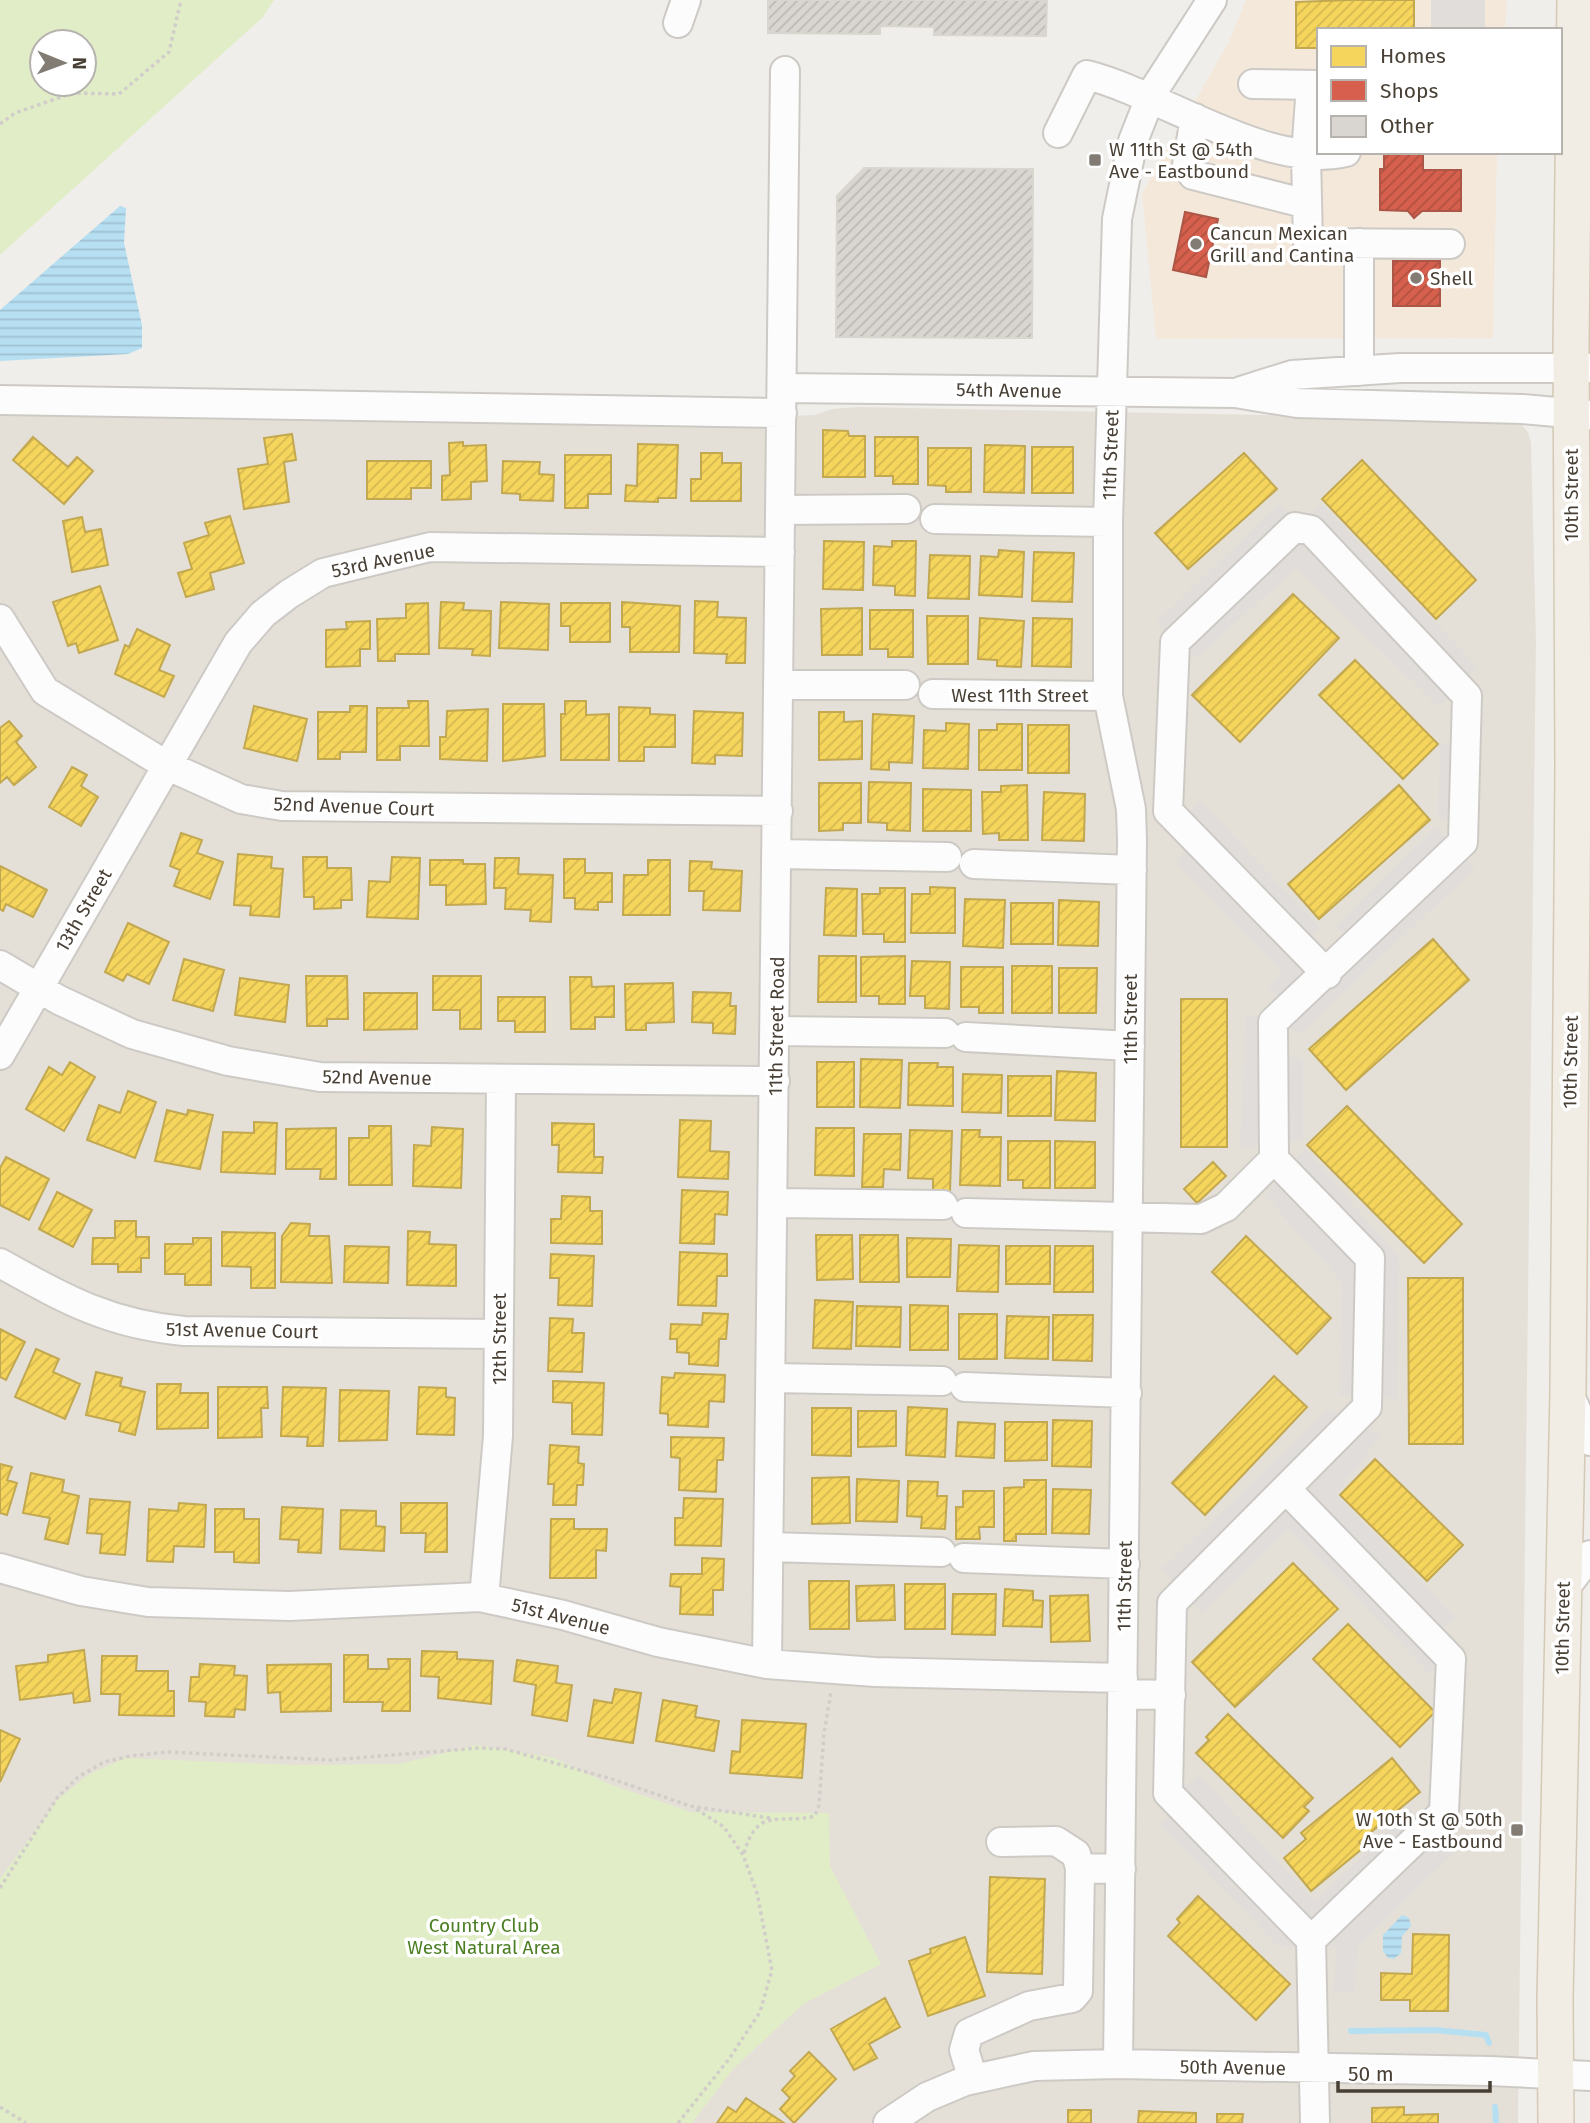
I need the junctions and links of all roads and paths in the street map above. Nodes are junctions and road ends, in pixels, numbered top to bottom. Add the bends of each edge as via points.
1 (181, 0) edge
2 (1212, 0) edge
3 (1575, 0) edge
4 (785, 71) dead end
5 (1253, 84) dead end
6 (1315, 85) edge
7 (1149, 100) junction
8 (1195, 118) junction
9 (0, 124) edge
10 (1058, 133) dead end
11 (1319, 154) edge
12 (1306, 155) junction
13 (1307, 204) junction
14 (1359, 243) junction
15 (1450, 244) dead end
16 (1580, 367) edge
17 (1359, 371) junction
18 (1113, 392) junction
19 (1235, 393) junction
20 (0, 400) edge
21 (783, 400) junction
22 (1580, 415) edge
23 (906, 509) dead end
24 (781, 510) junction
25 (935, 519) dead end
26 (1108, 522) junction
27 (780, 551) junction
28 (0, 619) edge
29 (779, 685) junction
30 (905, 685) dead end
31 (933, 694) dead end
32 (1108, 695) junction
33 (166, 765) junction
34 (1131, 809) junction
35 (778, 811) junction
36 (1168, 811) junction
37 (777, 854) junction
38 (1132, 870) junction
39 (0, 965) edge
40 (1327, 974) junction
41 (39, 987) junction
42 (776, 1031) junction
43 (1130, 1045) junction
44 (0, 1055) edge
45 (502, 1079) junction
46 (775, 1081) junction
47 (1275, 1159) junction
48 (774, 1203) junction
49 (1129, 1218) junction
50 (0, 1264) edge
51 (499, 1334) junction
52 (772, 1378) junction
53 (1568, 1391) junction
54 (1127, 1393) junction
55 (1590, 1441) edge
56 (1287, 1490) junction
57 (769, 1547) junction
58 (1590, 1555) edge
59 (1125, 1563) junction
60 (0, 1568) edge
61 (1562, 1592) junction
62 (484, 1598) junction
63 (767, 1664) junction
64 (835, 1669) junction
65 (1123, 1686) junction
66 (1171, 1695) junction
67 (690, 1806) junction
68 (771, 1818) junction
69 (1001, 1842) dead end
70 (743, 1855) junction
71 (1080, 1868) junction
72 (1121, 1869) junction
73 (0, 1888) edge
74 (1311, 1940) junction
75 (1118, 2064) junction
76 (1315, 2069) junction
77 (1555, 2076) junction
78 (1590, 2076) edge
79 (973, 2079) junction
80 (0, 2107) edge
81 (26, 2123) edge
82 (678, 2123) edge
83 (888, 2123) edge
84 (1315, 2123) edge
85 (1556, 2123) edge

1 - 9 path via 169,52 119,94 73,93 15,113
2 - 7 street, 11th Street
3 - 16 main road, 10th Street
4 - 21 street, 11th Street Road
5 - 6 street
6 - 12 street
7 - 8 street
7 - 10 street via 1087,75
7 - 18 street, 11th Street via 1124,173 1117,219
8 - 12 street via 1264,145
8 - 13 street via 1187,165 1194,175
11 - 12 street
12 - 13 street
13 - 14 street via 1308,243
14 - 15 street
14 - 17 street
16 - 17 street, 54th Avenue
16 - 22 main road, 10th Street
17 - 19 street, 54th Avenue via 1292,375
18 - 19 street, 54th Avenue
18 - 21 street, 54th Avenue
18 - 26 street, 11th Street
19 - 22 street, 54th Avenue via 1297,403 1522,409
20 - 21 street, 54th Avenue
21 - 24 street, 11th Street Road
22 - 53 main road, 10th Street
23 - 24 street
24 - 27 street, 11th Street Road
25 - 26 street
26 - 32 street, 11th Street
27 - 29 street, 11th Street Road
27 - 33 street, 53rd Avenue via 430,547 323,573 289,593 238,643
28 - 33 street, 52nd Avenue Court via 45,691
29 - 30 street
29 - 35 street, 11th Street Road
31 - 32 street, West 11th Street
32 - 34 street, 11th Street
33 - 35 street, 52nd Avenue Court via 241,799 282,806
33 - 41 street, 13th Street
34 - 36 street
34 - 38 street, 11th Street
35 - 37 street, 11th Street Road
36 - 40 street
36 - 40 street via 1175,642 1295,527 1311,530 1466,696 1463,842
37 - 38 street
37 - 42 street, 11th Street Road
38 - 43 street, 11th Street
39 - 41 street, 52nd Avenue
40 - 47 street via 1273,1023
41 - 44 street, 13th Street
41 - 45 street, 52nd Avenue via 132,1034 228,1061 320,1077
42 - 43 street
42 - 46 street, 11th Street Road
43 - 49 street, 11th Street
45 - 46 street, 52nd Avenue
45 - 51 street, 12th Street
46 - 48 street, 11th Street Road
47 - 49 street via 1214,1215 1201,1219
47 - 56 street via 1370,1258 1367,1407
48 - 49 street
48 - 52 street, 11th Street Road
49 - 54 street, 11th Street
50 - 51 street, 51st Avenue Court via 105,1317 148,1327
51 - 62 street, 12th Street via 498,1436
52 - 54 street
52 - 57 street, 11th Street Road
53 - 55 street
53 - 61 main road, 10th Street
54 - 59 street, 11th Street
56 - 66 street via 1172,1602
56 - 74 street via 1451,1659 1444,1812
57 - 59 street
57 - 63 street, 11th Street Road
58 - 61 street
59 - 65 street, 11th Street
60 - 62 street, 51st Avenue via 81,1591 148,1602 290,1606
61 - 77 main road, 10th Street
62 - 63 street, 51st Avenue
63 - 64 street, 51st Avenue
64 - 65 street, 51st Avenue
64 - 68 path via 815,1816
65 - 66 street, 51st Avenue
65 - 72 street, 11th Street
66 - 74 street via 1168,1793
67 - 68 path
67 - 70 path via 724,1827
67 - 73 path via 505,1749 331,1760 168,1752 130,1756 104,1762 57,1798
68 - 70 path via 758,1826
69 - 71 street via 1056,1842 1076,1854
70 - 82 path via 770,1949 769,1988 760,2012 729,2059
71 - 72 street
71 - 79 street via 1078,1991 1072,1998 1030,2006 969,2033 964,2050
72 - 75 street, 11th Street
74 - 76 street
75 - 76 street, 50th Avenue
75 - 79 street, 50th Avenue via 1034,2066
76 - 77 street, 50th Avenue
76 - 84 street
77 - 78 street, 50th Avenue
77 - 85 main road, 10th Street
79 - 83 street, 50th Avenue via 927,2097
80 - 81 path

